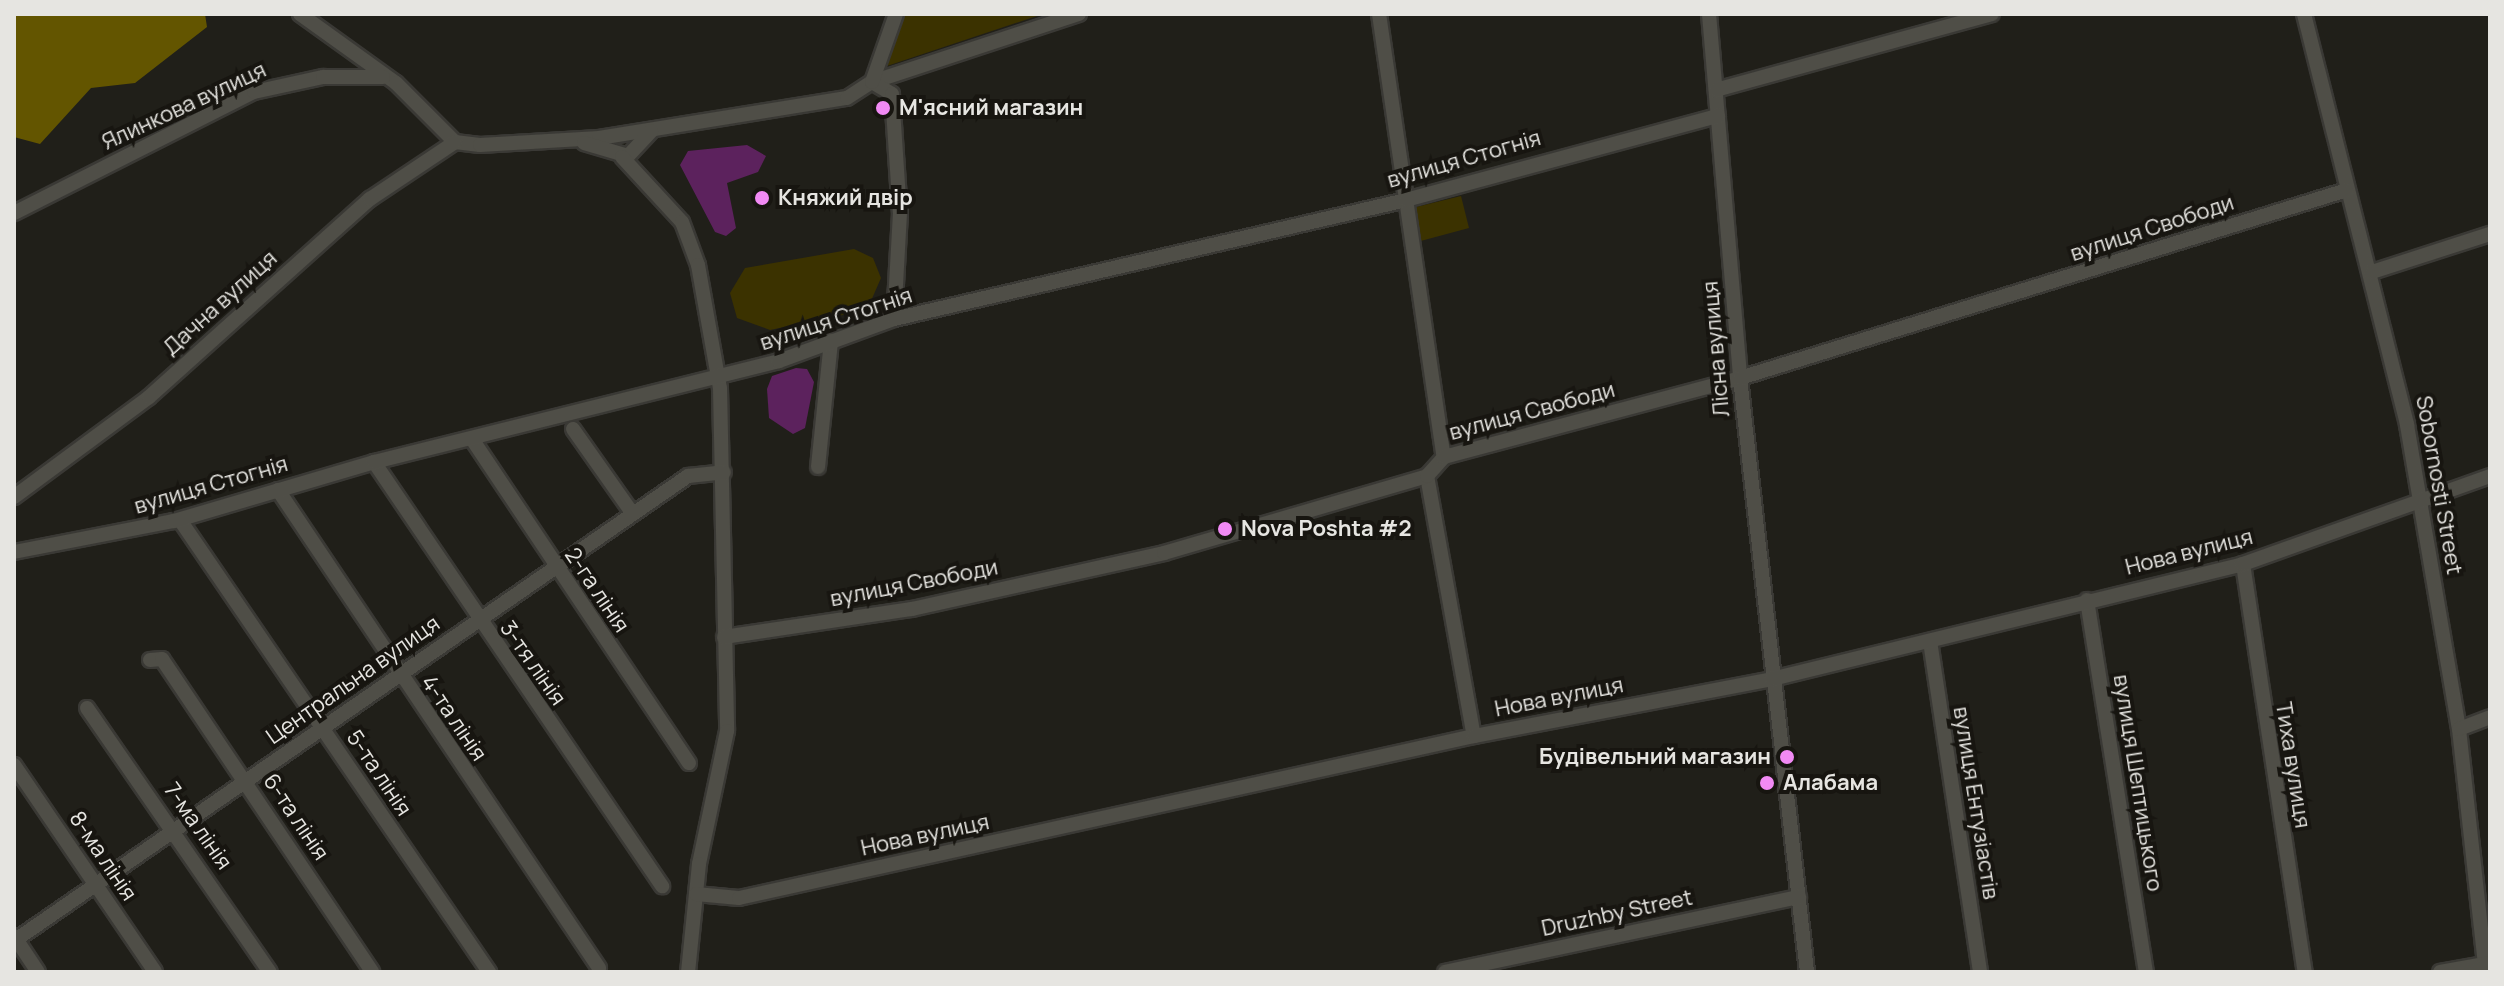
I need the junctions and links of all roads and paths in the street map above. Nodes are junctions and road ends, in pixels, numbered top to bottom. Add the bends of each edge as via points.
1 (300, 14) edge
2 (896, 14) edge
3 (1079, 14) edge
4 (1379, 14) edge
5 (1709, 14) edge
6 (1992, 14) edge
7 (2304, 14) edge
8 (383, 77) junction
9 (872, 82) junction
10 (1716, 90) junction
11 (1718, 116) junction
12 (455, 142) junction
13 (625, 145) junction
14 (2347, 190) junction
15 (1406, 200) junction
16 (14, 213) edge
17 (2490, 234) edge
18 (2372, 272) junction
19 (894, 319) junction
20 (831, 341) junction
21 (718, 375) junction
22 (1740, 378) junction
23 (573, 429) dead end
24 (472, 439) junction
25 (1444, 457) junction
26 (374, 462) junction
27 (818, 467) dead end
28 (724, 472) junction
29 (1427, 476) junction
30 (2490, 476) edge
31 (278, 490) junction
32 (14, 497) edge
33 (2420, 498) junction
34 (633, 514) junction
35 (180, 520) junction
36 (14, 552) edge
37 (2243, 564) junction
38 (555, 568) junction
39 (2087, 600) junction
40 (477, 622) junction
41 (724, 637) junction
42 (1930, 641) junction
43 (150, 660) dead end
44 (398, 676) junction
45 (1772, 679) junction
46 (87, 708) dead end
47 (2490, 717) edge
48 (322, 728) junction
49 (2459, 729) junction
50 (1474, 736) junction
51 (689, 763) dead end
52 (14, 765) edge
53 (245, 781) junction
54 (175, 830) junction
55 (95, 885) junction
56 (662, 886) dead end
57 (696, 894) junction
58 (1799, 897) junction
59 (15, 939) edge
60 (2487, 966) edge
61 (599, 968) dead end
62 (38, 972) edge
63 (155, 972) edge
64 (270, 972) edge
65 (372, 972) edge
66 (489, 972) edge
67 (688, 972) edge
68 (1445, 972) edge
69 (1807, 972) edge
70 (1980, 972) edge
71 (2146, 972) edge
72 (2305, 972) edge
73 (2440, 972) edge

1 - 8 street
2 - 9 street
3 - 9 street
4 - 15 street
5 - 10 street, Лісна вулиця
6 - 10 street
7 - 14 street, Sobornosti Street
8 - 12 street
8 - 16 street, Ялинкова вулиця via 323,77 254,92
9 - 13 street via 847,98 651,131
9 - 19 street via 892,94 900,213
10 - 11 street, Лісна вулиця
11 - 15 street, вулиця Стогнія
11 - 22 street, Лісна вулиця
12 - 13 street via 576,140
12 - 32 street, Дачна вулиця via 370,199 149,397
13 - 21 street via 639,172 682,222 698,265
14 - 18 street, Sobornosti Street
14 - 22 street, вулиця Свободи
15 - 19 street, вулиця Стогнія
15 - 25 street
17 - 18 street
18 - 33 street, Sobornosti Street
19 - 20 street, вулиця Стогнія
20 - 21 street, вулиця Стогнія
20 - 27 street
21 - 24 street, вулиця Стогнія
21 - 28 street
22 - 25 street, вулиця Свободи
22 - 45 street, Лісна вулиця
23 - 34 street
24 - 26 street, вулиця Стогнія
24 - 38 street, 2-га лінія
25 - 29 street, вулиця Свободи
26 - 31 street, вулиця Стогнія
26 - 40 street, 3-тя лінія
28 - 34 street, Центральна вулиця via 688,476
28 - 41 street
29 - 41 street, вулиця Свободи via 1164,553 912,609
29 - 50 street
30 - 33 street, Нова вулиця
31 - 35 street, вулиця Стогнія
31 - 44 street, 4-та лінія
33 - 37 street, Нова вулиця
33 - 49 street, Sobornosti Street
34 - 38 street, Центральна вулиця
35 - 36 street, вулиця Стогнія
35 - 48 street, 5-та лінія
37 - 39 street, Нова вулиця
37 - 72 street, Тиха вулиця
38 - 40 street, Центральна вулиця
38 - 51 street, 2-га лінія
39 - 42 street, Нова вулиця
39 - 71 street, вулиця Шептицького
40 - 44 street, Центральна вулиця
40 - 56 street, 3-тя лінія
41 - 57 street via 727,731
42 - 45 street, Нова вулиця
42 - 70 street, вулиця Ентузіастів
43 - 53 street, 6-та лінія via 162,659
44 - 48 street, Центральна вулиця
44 - 61 street, 4-та лінія
45 - 50 street, Нова вулиця
45 - 58 street, Лісна вулиця
46 - 54 street, 7-ма лінія
47 - 49 street
48 - 53 street, Центральна вулиця
48 - 66 street, 5-та лінія
49 - 60 street, Sobornosti Street
50 - 57 street, Нова вулиця via 739,898
52 - 55 street, 8-ма лінія
53 - 54 street, Центральна вулиця
53 - 65 street, 6-та лінія
54 - 55 street, Центральна вулиця
54 - 64 street, 7-ма лінія
55 - 59 street, Центральна вулиця
55 - 63 street, 8-ма лінія
57 - 67 street
58 - 68 street, Druzhby Street
58 - 69 street, Лісна вулиця
59 - 62 street
60 - 73 street

